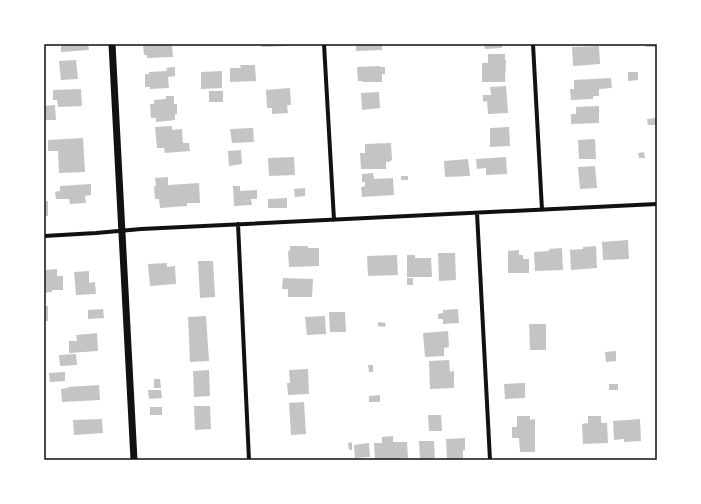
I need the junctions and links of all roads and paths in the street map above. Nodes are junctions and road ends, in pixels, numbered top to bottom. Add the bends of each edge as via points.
1 (112, 44) edge
2 (324, 44) edge
3 (533, 44) edge
4 (657, 204) edge
5 (542, 210) junction
6 (477, 213) junction
7 (334, 220) junction
8 (238, 224) junction
9 (122, 231) junction
10 (44, 236) edge
11 (134, 460) edge
12 (249, 460) edge
13 (490, 460) edge

1 - 9 street
2 - 7 street
3 - 5 street
4 - 5 street
5 - 6 street
6 - 7 street
6 - 13 street
7 - 8 street
8 - 9 street
8 - 12 street
9 - 10 street
9 - 11 street

